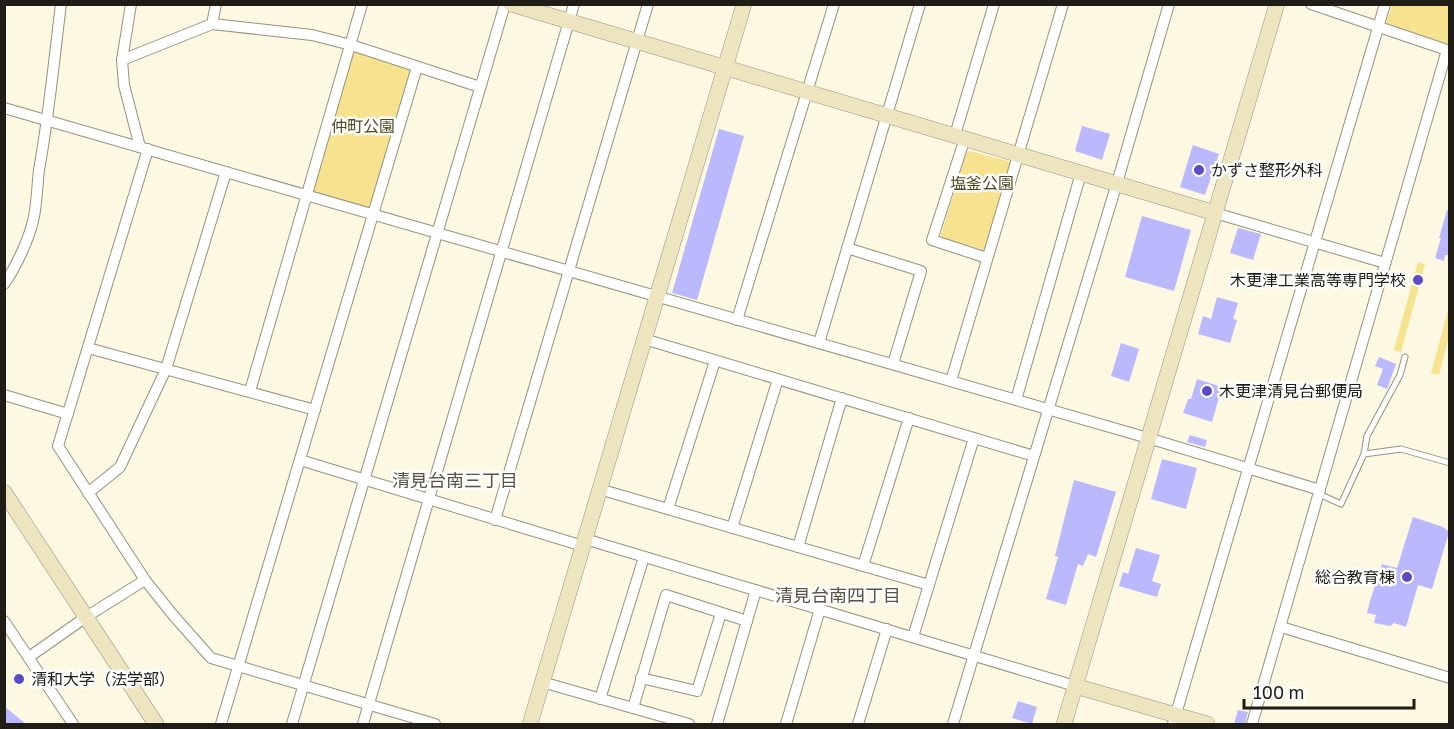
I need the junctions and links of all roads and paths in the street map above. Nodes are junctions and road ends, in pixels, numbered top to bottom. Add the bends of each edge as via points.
1 (61, 4) edge
2 (131, 4) edge
3 (216, 4) edge
4 (362, 4) edge
5 (505, 4) edge
6 (511, 4) edge
7 (574, 4) edge
8 (648, 4) edge
9 (744, 4) edge
10 (834, 4) edge
11 (920, 4) edge
12 (994, 4) edge
13 (1063, 4) edge
14 (1169, 4) edge
15 (1277, 4) edge
16 (1311, 4) edge
17 (1385, 4) edge
18 (569, 21) junction
19 (212, 24) junction
20 (1378, 27) junction
21 (637, 41) junction
22 (351, 45) junction
23 (1448, 50) edge
24 (122, 60) junction
25 (417, 67) junction
26 (724, 67) junction
27 (480, 87) junction
28 (807, 92) junction
29 (4, 108) edge
30 (887, 116) junction
31 (48, 120) junction
32 (960, 137) junction
33 (144, 148) junction
34 (1018, 154) junction
35 (226, 172) junction
36 (1081, 173) junction
37 (1117, 183) junction
38 (307, 195) junction
39 (1215, 213) junction
40 (373, 214) junction
41 (437, 233) junction
42 (1315, 242) junction
43 (848, 248) junction
44 (501, 251) junction
45 (987, 258) junction
46 (1385, 263) junction
47 (569, 271) junction
48 (4, 284) edge
49 (657, 296) junction
50 (737, 320) junction
51 (644, 339) junction
52 (819, 343) junction
53 (88, 348) junction
54 (1405, 357) dead end
55 (715, 361) junction
56 (893, 364) junction
57 (166, 369) junction
58 (778, 379) junction
59 (951, 381) junction
60 (250, 391) junction
61 (4, 394) edge
62 (842, 399) junction
63 (1016, 400) junction
64 (1049, 409) junction
65 (315, 410) junction
66 (68, 414) junction
67 (909, 418) junction
68 (974, 438) junction
69 (1148, 438) junction
70 (1364, 454) junction
71 (1034, 456) junction
72 (300, 460) junction
73 (1449, 463) edge
74 (1249, 468) junction
75 (364, 480) junction
76 (599, 489) junction
77 (4, 492) edge
78 (1319, 492) junction
79 (88, 493) junction
80 (429, 499) junction
81 (668, 509) junction
82 (495, 520) junction
83 (732, 528) junction
84 (584, 543) junction
85 (798, 547) junction
86 (644, 556) junction
87 (863, 566) junction
88 (145, 580) junction
89 (928, 585) junction
90 (756, 590) junction
91 (819, 609) junction
92 (721, 613) junction
93 (86, 617) junction
94 (4, 621) edge
95 (747, 621) junction
96 (1281, 627) junction
97 (887, 629) junction
98 (913, 637) junction
99 (974, 655) junction
100 (28, 657) junction
101 (239, 666) junction
102 (641, 678) junction
103 (1449, 678) edge
104 (542, 682) junction
105 (304, 685) junction
106 (1075, 686) junction
107 (600, 699) junction
108 (368, 705) junction
109 (633, 708) junction
110 (1175, 720) edge
111 (73, 724) edge
112 (156, 724) edge
113 (221, 724) edge
114 (292, 724) edge
115 (363, 724) edge
116 (435, 724) edge
117 (530, 724) edge
118 (689, 724) edge
119 (717, 724) edge
120 (786, 724) edge
121 (858, 724) edge
122 (952, 724) edge
123 (1064, 724) edge
124 (1207, 724) edge
125 (1252, 724) edge

1 - 31 street
2 - 24 street
3 - 19 street
4 - 22 street
5 - 27 street
6 - 18 street
7 - 18 street
8 - 21 street
9 - 26 street
10 - 28 street
11 - 30 street
12 - 32 street
13 - 34 street
14 - 37 street
15 - 39 street
16 - 20 street
17 - 20 street
18 - 21 street
18 - 44 street
19 - 22 street via 312,35
19 - 24 street
20 - 23 street
20 - 42 street
21 - 26 street
21 - 47 street
22 - 25 street
22 - 38 street
23 - 46 street
24 - 33 street via 124,85
25 - 27 street
25 - 40 street
26 - 28 street
26 - 49 street
27 - 41 street
28 - 30 street
28 - 50 street
29 - 31 street
30 - 32 street
30 - 43 street
31 - 33 street
31 - 48 street via 34,219
32 - 34 street
32 - 45 street via 932,240
33 - 35 street
33 - 53 street
34 - 36 street
34 - 45 street
35 - 38 street
35 - 57 street
36 - 37 street
36 - 63 street
37 - 39 street
37 - 64 street
38 - 40 street
38 - 60 street
39 - 42 street
39 - 69 street
40 - 41 street
40 - 65 street
41 - 44 street
41 - 75 street
42 - 46 street
42 - 74 street
43 - 52 street
43 - 56 street via 921,270
44 - 47 street
44 - 80 street
45 - 59 street
46 - 78 street
47 - 49 street
47 - 82 street
49 - 50 street
49 - 51 street
50 - 52 street
51 - 55 street
51 - 76 street
52 - 56 street
53 - 57 street
53 - 66 street
54 - 70 lane via 1400,375 1367,436
55 - 58 street
55 - 81 street
56 - 59 street
57 - 60 street
57 - 79 street via 120,467
58 - 62 street
58 - 83 street
59 - 63 street
60 - 65 street
61 - 66 street
62 - 67 street
62 - 85 street
63 - 64 street
64 - 69 street
64 - 71 street
65 - 72 street
66 - 79 street via 58,446
67 - 68 street
67 - 87 street
68 - 71 street
68 - 89 street
69 - 74 street
69 - 106 street
70 - 73 lane via 1401,449
70 - 78 lane via 1341,504
71 - 99 street
72 - 75 street
72 - 101 street
74 - 78 street
74 - 110 street
75 - 80 street
75 - 105 street
76 - 81 street
76 - 84 street
77 - 93 street
78 - 96 street
79 - 88 street
80 - 82 street
80 - 108 street
81 - 83 street
82 - 84 street
83 - 85 street
84 - 86 street
84 - 104 street
85 - 87 street
86 - 90 street
86 - 107 street
87 - 89 street
88 - 93 street
88 - 101 street via 211,658
89 - 98 street
90 - 91 street
90 - 95 street
91 - 97 street
91 - 120 street
92 - 95 street
92 - 102 street via 697,691
92 - 102 street via 666,595
93 - 100 street
93 - 112 street
94 - 100 street
95 - 119 street
96 - 103 street
96 - 125 street
97 - 98 street
97 - 121 street
98 - 99 street
99 - 106 street
99 - 122 street
100 - 111 street
101 - 105 street
101 - 113 street
102 - 109 street
104 - 107 street
104 - 117 street
105 - 108 street
105 - 114 street
106 - 110 street
106 - 123 street
107 - 109 street
108 - 115 street
108 - 116 street
109 - 118 street
110 - 124 street

